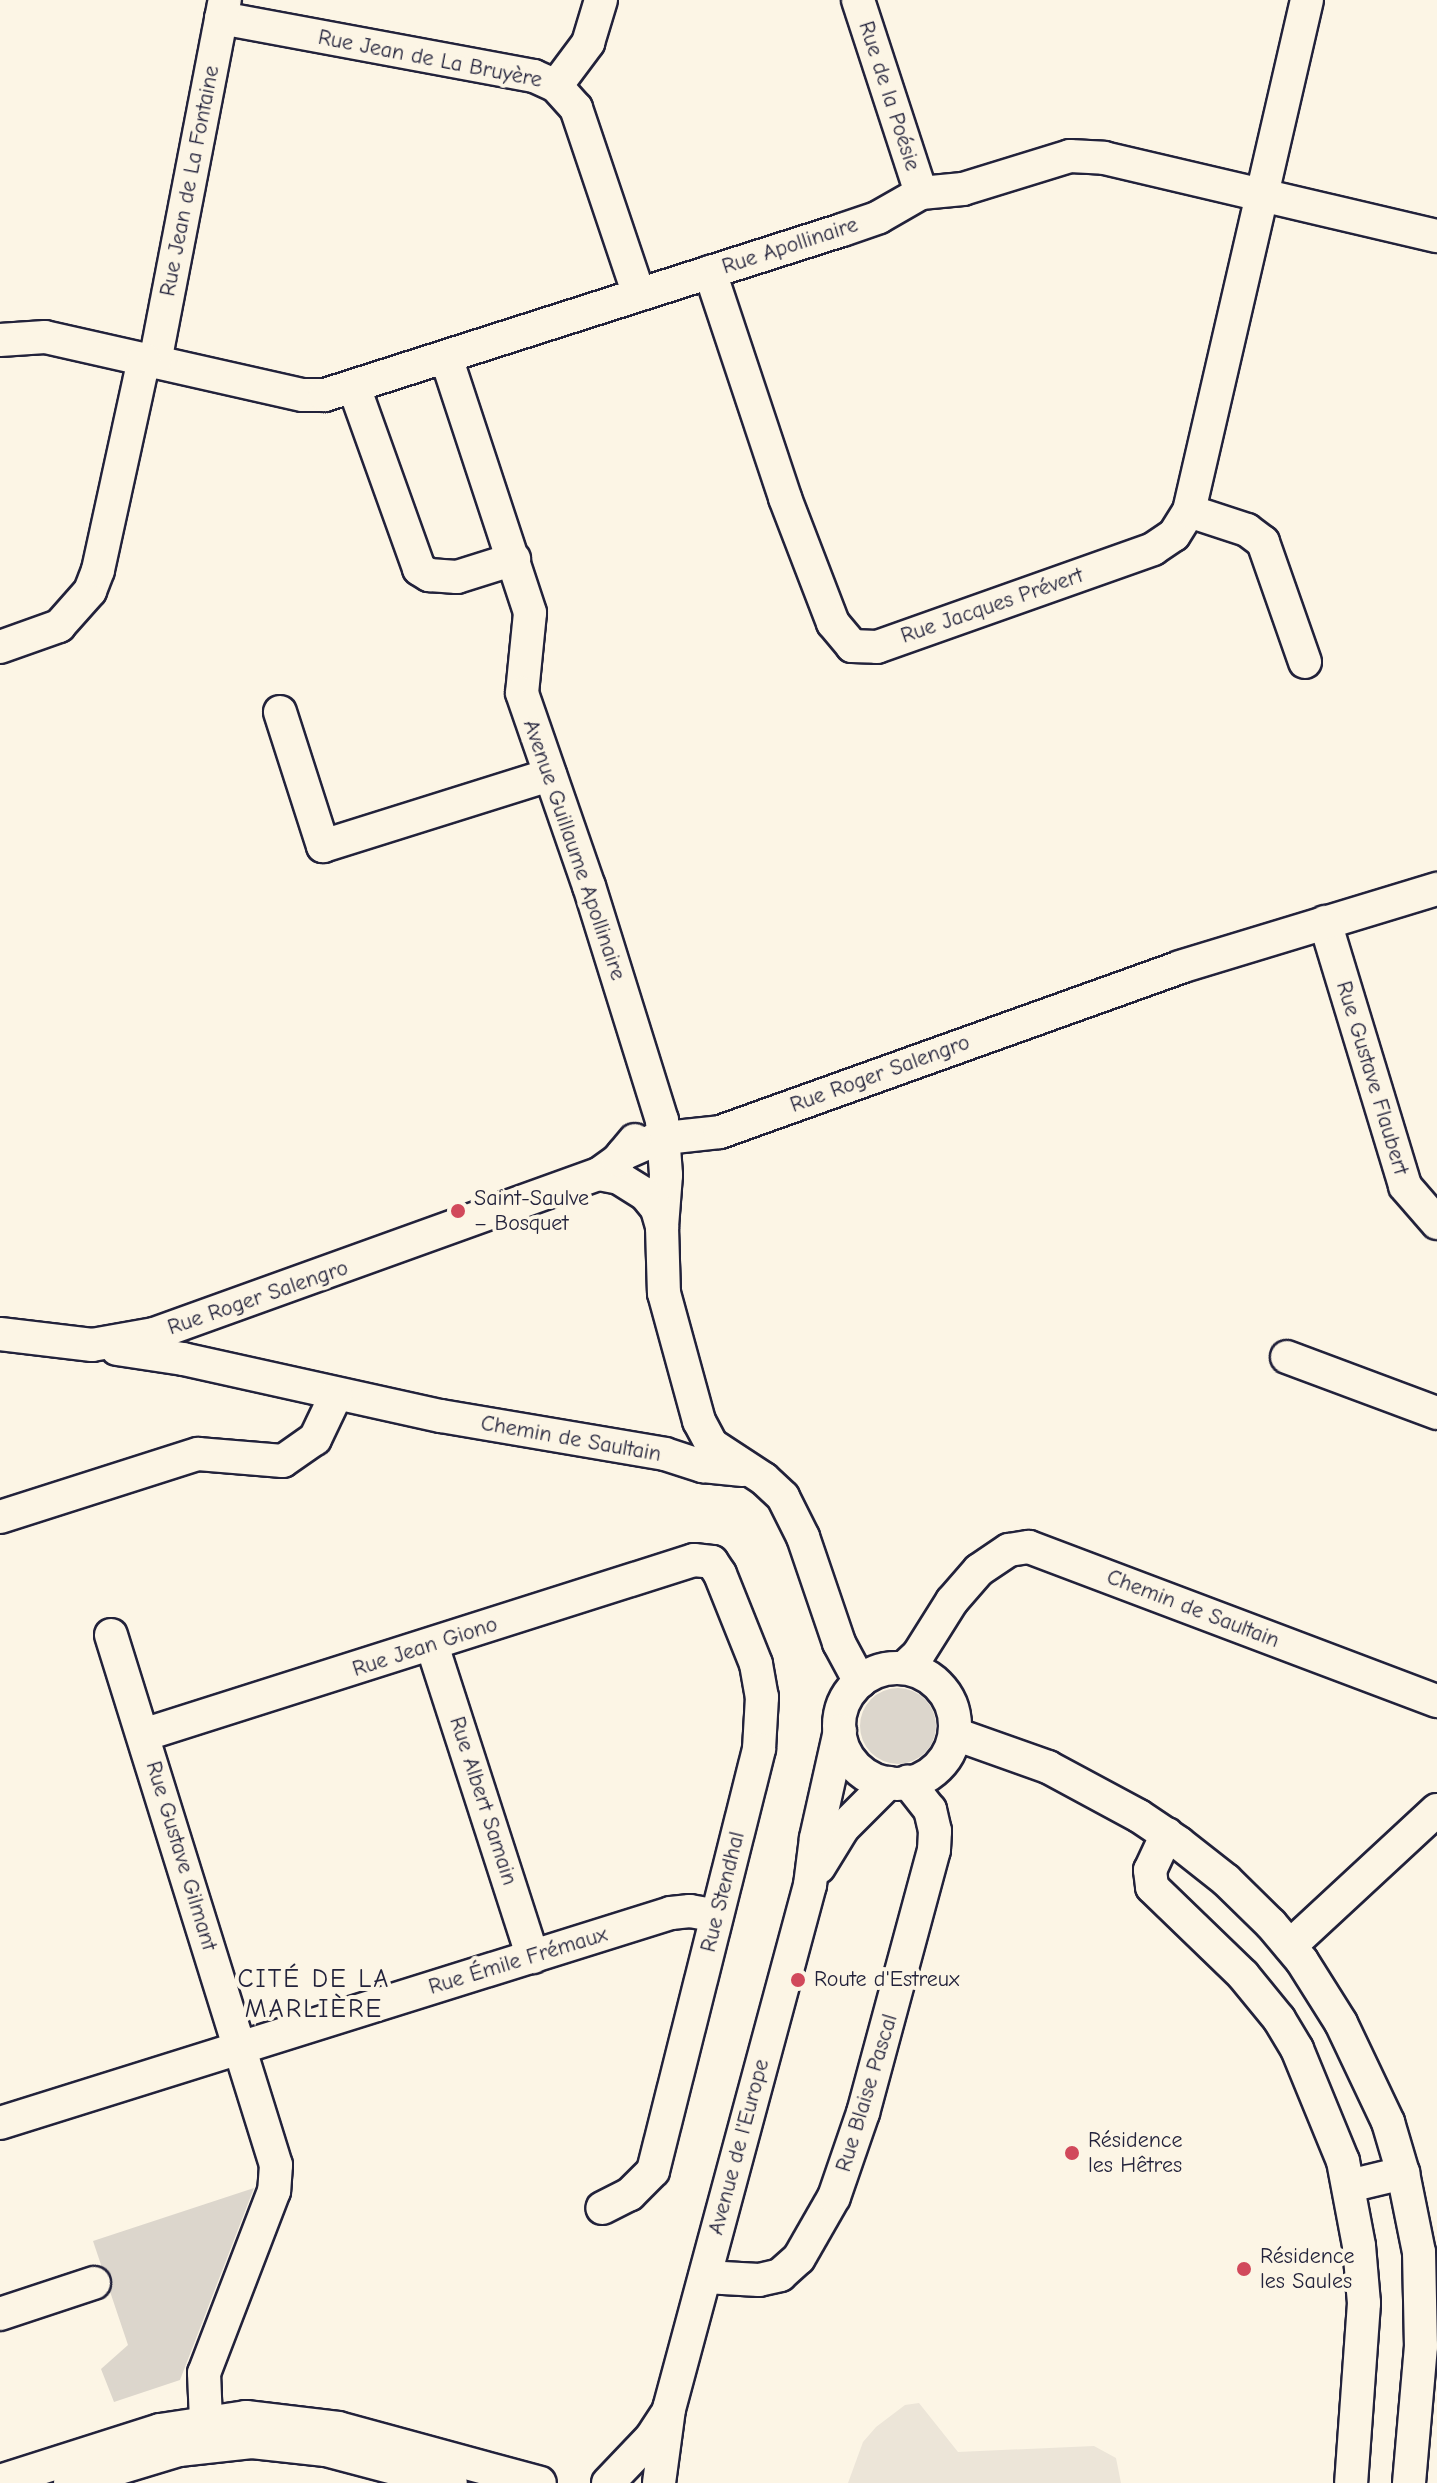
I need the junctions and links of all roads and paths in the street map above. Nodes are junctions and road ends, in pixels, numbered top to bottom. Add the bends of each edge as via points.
1 (601, 0) edge
2 (858, 0) edge
3 (1307, 0) edge
4 (223, 9) edge
5 (556, 86) junction
6 (921, 193) junction
7 (1263, 194) junction
8 (1437, 236) edge
9 (710, 272) junction
10 (639, 295) junction
11 (0, 340) edge
12 (446, 357) junction
13 (149, 360) junction
14 (354, 387) junction
15 (1189, 511) junction
16 (514, 559) junction
17 (0, 647) edge
18 (1305, 662) dead end
19 (280, 712) dead end
20 (550, 775) junction
21 (1437, 889) edge
22 (1325, 922) junction
23 (652, 1088) junction
24 (665, 1138) junction
25 (611, 1164) junction
26 (1437, 1223) edge
27 (662, 1227) junction
28 (206, 1317) junction
29 (0, 1334) edge
30 (92, 1345) junction
31 (1287, 1357) dead end
32 (205, 1364) junction
33 (336, 1395) junction
34 (1437, 1413) edge
35 (699, 1421) junction
36 (665, 1454) junction
37 (750, 1471) junction
38 (0, 1517) edge
39 (707, 1559) joint
40 (111, 1635) dead end
41 (432, 1645) junction
42 (904, 1668) junction
43 (860, 1682) junction
44 (1437, 1701) edge
45 (840, 1731) junction
46 (955, 1734) junction
47 (143, 1735) junction
48 (898, 1783) junction
49 (1437, 1810) edge
50 (1167, 1834) junction
51 (810, 1885) junction
52 (717, 1916) junction
53 (1290, 1946) junction
54 (533, 1957) junction
55 (241, 2047) junction
56 (3, 2113) edge
57 (1403, 2173) junction
58 (1349, 2186) junction
59 (602, 2208) dead end
60 (705, 2277) junction
61 (94, 2283) dead end
62 (0, 2314) edge
63 (669, 2409) junction
64 (206, 2433) junction
65 (0, 2481) edge
66 (70, 2483) edge
67 (451, 2483) edge
68 (540, 2483) edge
69 (608, 2483) edge
70 (638, 2483) edge
71 (659, 2483) edge
72 (1351, 2483) edge
73 (1409, 2483) edge

1 - 5 street via 588,43
2 - 6 street, Rue de la Poésie
3 - 7 street, Rue Jacques Prévert
4 - 5 street, Rue Jean de La Bruyère via 534,76
4 - 13 street, Rue Jean de La Fontaine
5 - 10 street, Rue Jean de La Bruyère via 580,119
6 - 7 street, Rue Apollinaire via 963,189 1081,156
6 - 9 street, Rue Apollinaire via 871,220
7 - 8 street, Rue Apollinaire
7 - 15 street, Rue Jacques Prévert
9 - 10 street, Rue Apollinaire
9 - 15 street, Rue Jacques Prévert via 785,498 833,623 852,646 877,647 1153,549 1174,535
10 - 12 street, Rue Apollinaire
11 - 13 street, Rue Apollinaire via 45,337
12 - 14 street, Rue Apollinaire
12 - 16 street, Avenue Guillaume Apollinaire
13 - 14 street, Rue Apollinaire via 303,395
13 - 17 street, Rue Jean de La Fontaine via 90,591 59,626
14 - 16 street via 419,569 457,577
15 - 18 street via 1247,530 1263,542
16 - 20 street, Avenue Guillaume Apollinaire via 531,624 522,693
19 - 20 street via 323,846
20 - 23 street, Avenue Guillaume Apollinaire
21 - 22 street, Rue Roger Salengro
22 - 24 street, Rue Roger Salengro via 1159,974 728,1129
22 - 26 street, Rue Gustave Flaubert via 1401,1176 1410,1195
23 - 24 street, Avenue Guillaume Apollinaire
23 - 25 street via 645,1121
24 - 25 street, Rue Roger Salengro via 643,1142
24 - 27 street
25 - 27 street via 619,1178 645,1194
25 - 28 street, Rue Roger Salengro
27 - 35 street via 664,1293
28 - 30 street, Rue Roger Salengro via 145,1337
28 - 32 street via 197,1340
29 - 30 street, Rue Roger Salengro
30 - 32 street, Chemin de Saultain
31 - 34 street
32 - 33 street, Chemin de Saultain
33 - 36 street, Chemin de Saultain
33 - 38 street via 315,1439 283,1461 198,1454
35 - 36 street via 684,1448
35 - 37 street via 712,1445
36 - 37 street, Chemin de Saultain via 703,1466
37 - 43 street via 776,1488 790,1509 839,1643
39 - 41 street, Rue Jean Giono
39 - 52 street, Rue Stendhal via 720,1574 751,1649 762,1697 755,1766
40 - 47 street, Rue Gustave Gilmant
41 - 47 street, Rue Jean Giono
41 - 54 street, Rue Albert Samain
42 - 43 street via 884,1670
42 - 44 street, Chemin de Saultain via 979,1570 1009,1550 1029,1547
42 - 46 street via 924,1675 945,1693 954,1713
43 - 45 street via 842,1710
45 - 48 street via 855,1765 867,1775
45 - 51 street, Avenue de l'Europe
46 - 48 street via 939,1766 922,1778
46 - 50 street via 1048,1767
47 - 55 street, Rue Gustave Gilmant
48 - 51 street, Avenue de l'Europe via 843,1828
48 - 60 street, Rue Blaise Pascal via 926,1803 933,1819 934,1850 863,2113 834,2197 799,2258 780,2275 759,2280
49 - 53 street
50 - 53 street via 1226,1880
50 - 58 street via 1150,1870 1152,1887 1243,1975 1279,2019 1305,2068
51 - 60 street, Avenue de l'Europe
52 - 54 street, Rue Émile Frémaux via 671,1913
52 - 59 street, Rue Stendhal via 653,2171 630,2194
53 - 57 street via 1341,2023 1381,2105
54 - 55 street, Rue Émile Frémaux
55 - 56 street, Rue Émile Frémaux
55 - 64 street, Rue Gustave Gilmant via 276,2165 276,2182 204,2373
57 - 58 street
57 - 73 street via 1423,2304
58 - 72 street via 1364,2303
60 - 63 street, Avenue de l'Europe
61 - 62 street
63 - 69 street, Avenue de l'Europe via 651,2438
63 - 71 street, Avenue de l'Europe
64 - 65 street via 160,2430
64 - 66 street
64 - 67 street via 304,2446
64 - 68 street via 246,2417 319,2425
69 - 70 street

